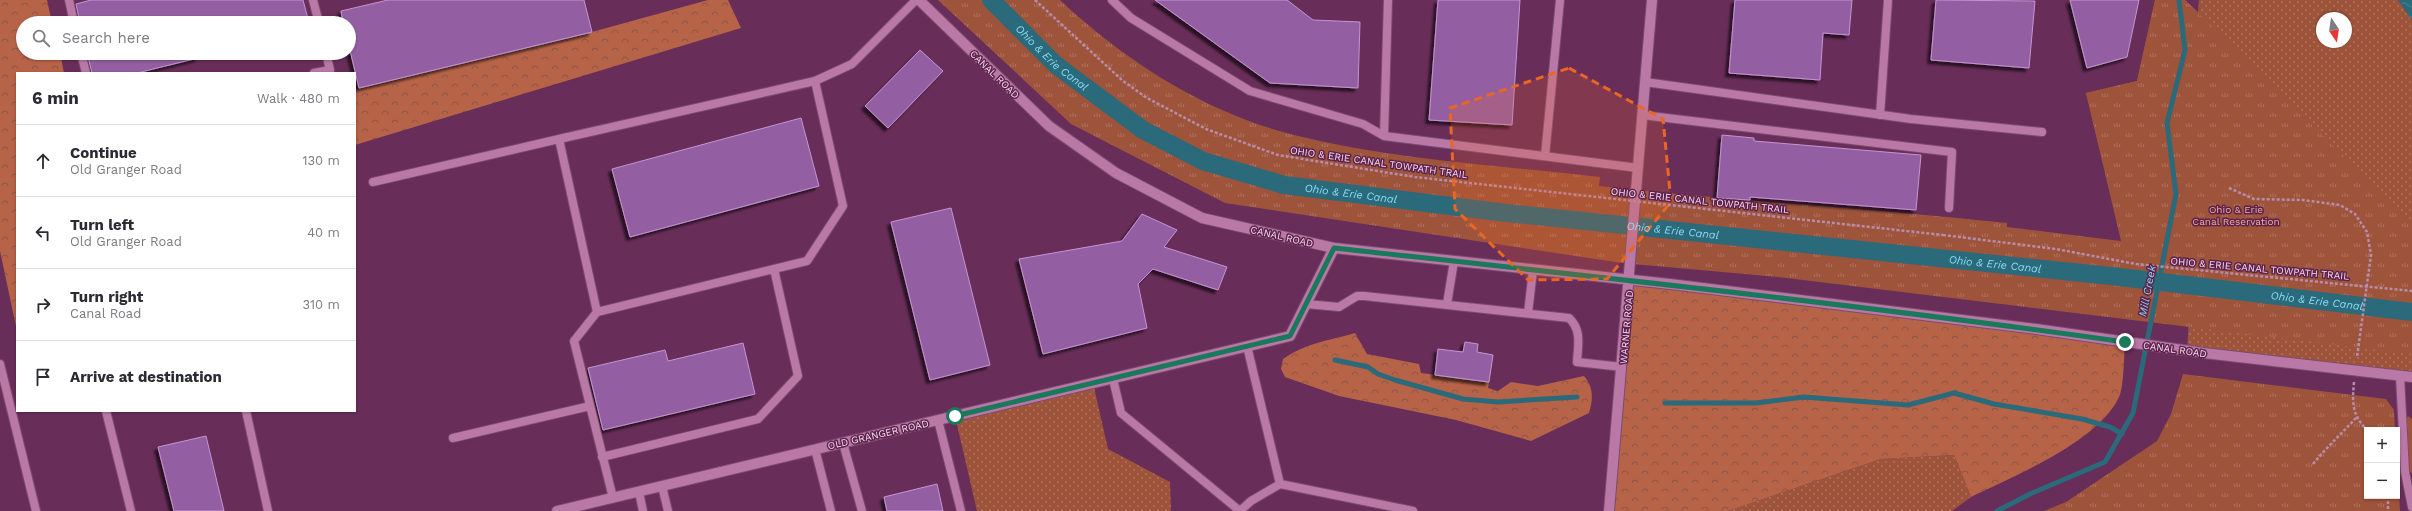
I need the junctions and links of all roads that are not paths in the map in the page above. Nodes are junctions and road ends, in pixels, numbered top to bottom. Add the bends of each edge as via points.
1 (69, 0) edge
2 (313, 0) edge
3 (917, 0) edge
4 (1112, 0) edge
5 (1388, 0) edge
6 (1560, 0) edge
7 (1652, 0) edge
8 (1888, 0) edge
9 (72, 16) edge
10 (317, 16) edge
11 (83, 60) edge
12 (328, 60) edge
13 (86, 72) edge
14 (319, 72) edge
15 (815, 81) junction
16 (1645, 82) junction
17 (1642, 115) junction
18 (1880, 115) junction
19 (2042, 132) dead end
20 (1384, 136) junction
21 (559, 139) junction
22 (1544, 156) junction
23 (1638, 168) junction
24 (373, 182) dead end
25 (1949, 208) dead end
26 (1334, 248) junction
27 (1454, 261) junction
28 (774, 269) junction
29 (1533, 270) junction
30 (1630, 280) junction
31 (1306, 304) junction
32 (1447, 304) junction
33 (597, 312) junction
34 (1528, 313) junction
35 (1247, 346) junction
36 (0, 364) edge
37 (1622, 367) junction
38 (2400, 376) junction
39 (2412, 377) edge
40 (1112, 379) junction
41 (590, 406) junction
42 (106, 412) edge
43 (246, 412) edge
44 (938, 420) junction
45 (453, 438) dead end
46 (844, 443) junction
47 (815, 449) junction
48 (602, 457) junction
49 (1280, 484) junction
50 (662, 486) junction
51 (639, 492) junction
52 (612, 498) junction
53 (2412, 506) edge
54 (583, 508) edge
55 (36, 511) edge
56 (131, 511) edge
57 (268, 511) edge
58 (557, 511) edge
59 (643, 511) edge
60 (668, 511) edge
61 (830, 511) edge
62 (862, 511) edge
63 (961, 511) edge
64 (1240, 511) edge
65 (1413, 511) edge
66 (1609, 511) edge

1 - 9 lane
2 - 10 lane
3 - 15 lane via 852,64
3 - 26 street, CANAL ROAD via 1049,126 1116,174 1202,218
4 - 20 lane via 1131,18 1250,91 1363,124
5 - 20 lane
6 - 22 lane
7 - 16 street, WARNER ROAD
8 - 18 lane
11 - 13 lane
12 - 14 lane via 330,70
15 - 21 lane
15 - 28 lane via 843,206 807,261
16 - 17 street, WARNER ROAD
16 - 18 lane
17 - 23 street, WARNER ROAD
17 - 25 lane via 1952,152
18 - 19 lane
20 - 22 lane
21 - 24 lane
21 - 33 lane
22 - 23 lane
23 - 30 street, WARNER ROAD
26 - 27 street, CANAL ROAD
26 - 31 street, OLD GRANGER ROAD
27 - 29 street, CANAL ROAD
27 - 32 lane
28 - 33 lane
28 - 48 lane via 798,376 758,419
29 - 30 street, CANAL ROAD
29 - 34 lane
30 - 37 street, WARNER ROAD
30 - 38 street, CANAL ROAD via 2036,328 2204,353
31 - 32 lane via 1339,307 1357,296 1364,296
31 - 35 street, OLD GRANGER ROAD via 1290,336
32 - 34 lane
33 - 41 lane via 574,341
34 - 37 lane via 1569,318 1576,324 1579,332 1577,362
35 - 40 street, OLD GRANGER ROAD
35 - 49 lane
36 - 55 lane
37 - 66 street, WARNER ROAD
38 - 39 street, CANAL ROAD
38 - 53 lane via 2405,472
40 - 44 street, OLD GRANGER ROAD
40 - 64 lane via 1121,413
41 - 45 lane
41 - 48 lane
42 - 56 lane
43 - 57 lane
44 - 46 street, OLD GRANGER ROAD
44 - 63 lane
46 - 47 street, OLD GRANGER ROAD
46 - 62 lane
47 - 50 street, OLD GRANGER ROAD
47 - 61 lane
48 - 52 lane
49 - 64 lane via 1251,501
49 - 65 lane
50 - 51 street, OLD GRANGER ROAD
50 - 60 lane
51 - 52 street, OLD GRANGER ROAD
51 - 59 lane
52 - 54 street, OLD GRANGER ROAD
54 - 58 street, OLD GRANGER ROAD

